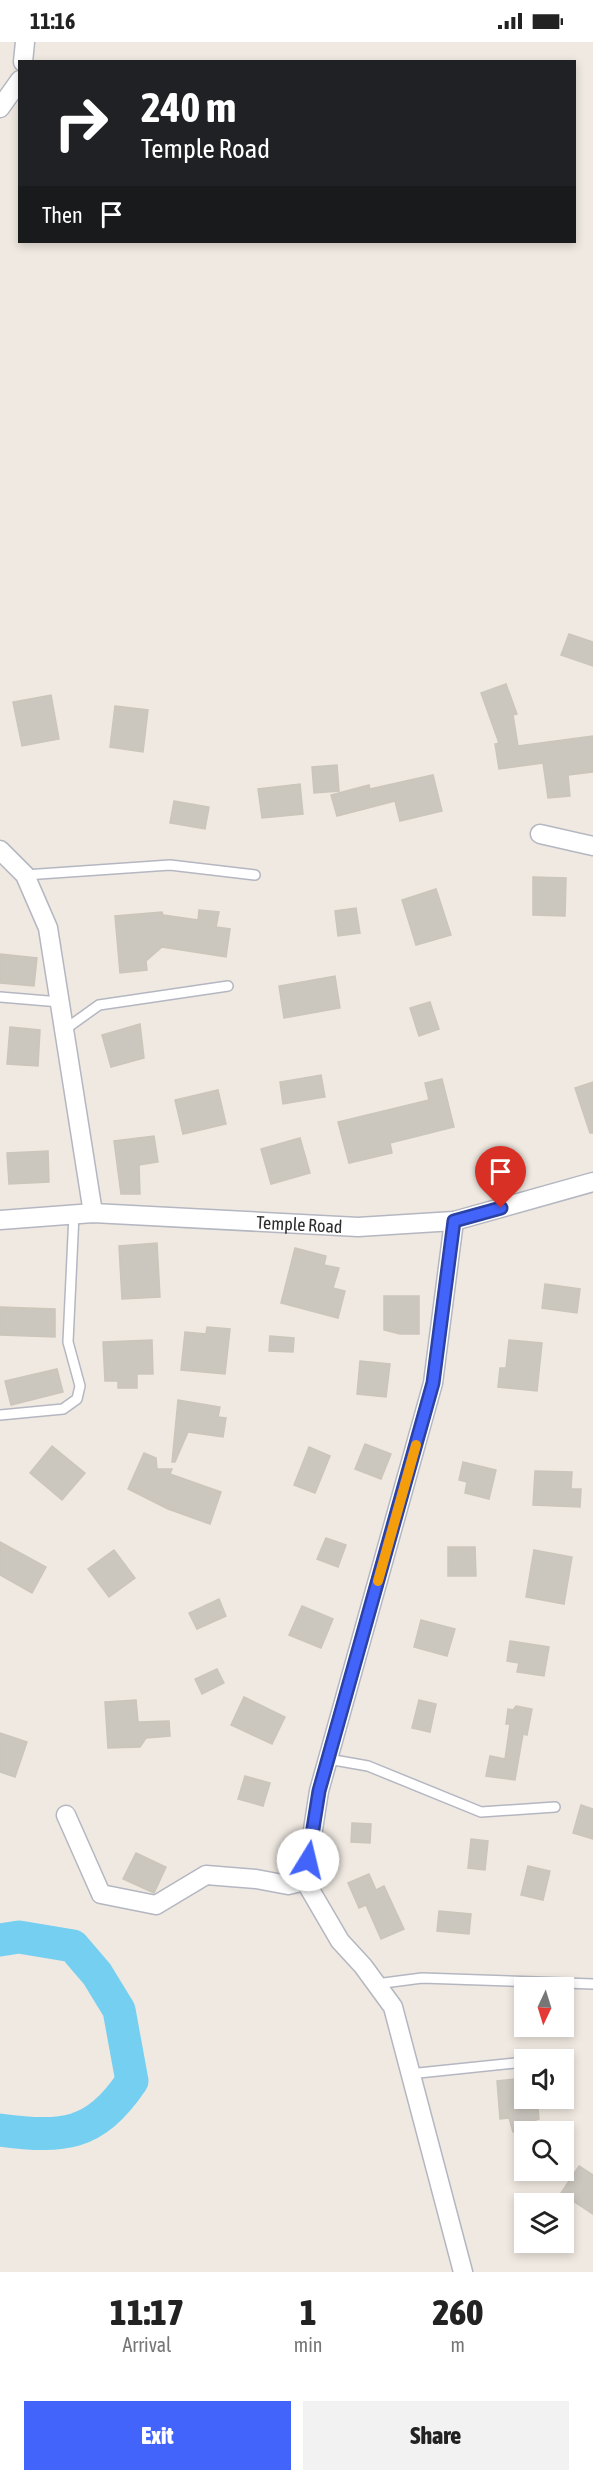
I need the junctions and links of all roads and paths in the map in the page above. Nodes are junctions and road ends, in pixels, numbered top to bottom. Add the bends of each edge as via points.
1 (25, 42) edge
2 (23, 60) edge
3 (18, 83) edge
4 (0, 108) edge
5 (540, 834) dead end
6 (593, 846) edge
7 (0, 850) edge
8 (25, 875) junction
9 (255, 875) dead end
10 (228, 986) dead end
11 (0, 998) edge
12 (60, 1002) junction
13 (64, 1030) junction
14 (593, 1182) edge
15 (93, 1213) junction
16 (74, 1214) junction
17 (0, 1220) edge
18 (454, 1221) junction
19 (0, 1415) edge
20 (328, 1759) junction
21 (555, 1807) dead end
22 (66, 1815) dead end
23 (305, 1881) junction
24 (376, 1984) junction
25 (593, 1984) edge
26 (514, 2063) edge
27 (409, 2074) junction
28 (463, 2272) edge

1 - 2 street
3 - 4 street
5 - 6 street
7 - 8 street
8 - 9 lane via 170,866
8 - 12 street via 48,928
10 - 13 lane via 99,1005
11 - 12 lane
12 - 13 street
13 - 15 street
14 - 18 street, Temple Road
15 - 16 street, Temple Road
15 - 18 street, Temple Road via 358,1227
16 - 17 street, Temple Road
16 - 19 lane via 68,1342 80,1386 77,1399 63,1409
18 - 20 street via 433,1383
20 - 21 lane via 368,1766 481,1812
20 - 23 street
22 - 23 street via 101,1894 156,1905 206,1875 288,1885
23 - 24 street via 340,1941
24 - 25 lane via 422,1978
24 - 27 street via 393,2007
26 - 27 lane
27 - 28 street

